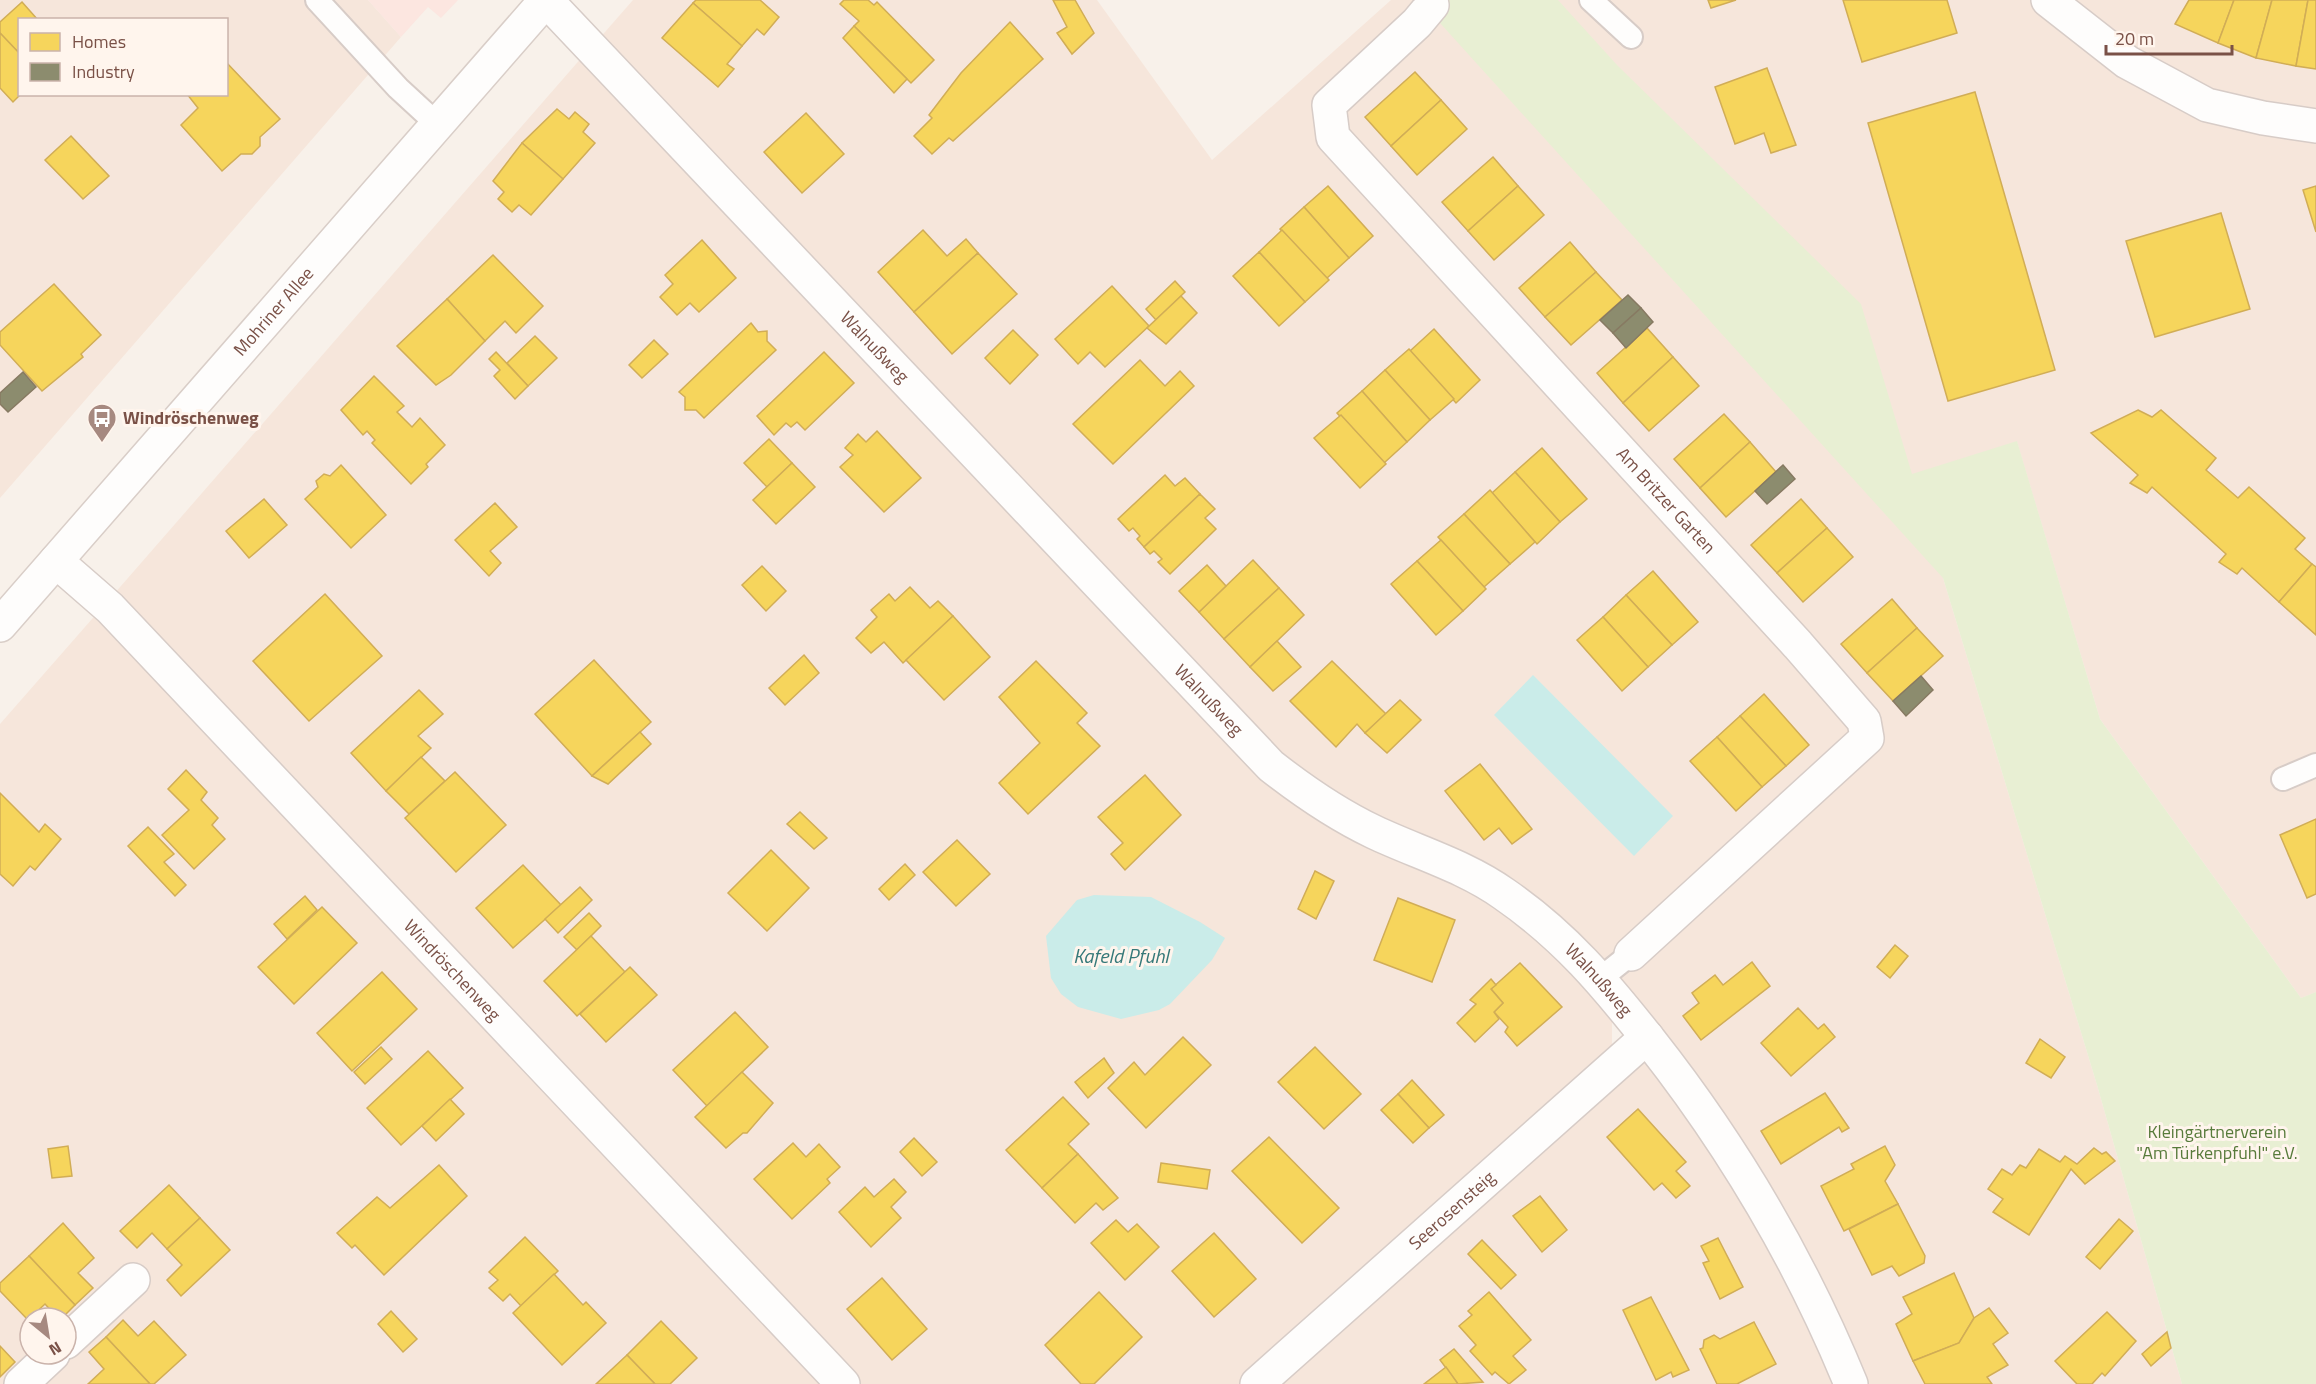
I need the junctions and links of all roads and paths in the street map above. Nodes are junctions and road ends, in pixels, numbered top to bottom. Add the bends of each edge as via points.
1 (318, 0) edge
2 (546, 0) edge
3 (1431, 0) edge
4 (1591, 0) edge
5 (2048, 0) edge
6 (1632, 37) dead end
7 (436, 123) junction
8 (2316, 126) edge
9 (56, 561) junction
10 (0, 625) edge
11 (2316, 765) edge
12 (2283, 779) dead end
13 (1631, 954) joint
14 (1601, 978) junction
15 (1647, 1037) junction
16 (133, 1280) dead end
17 (78, 1331) edge
18 (40, 1366) edge
19 (21, 1384) edge
20 (843, 1384) edge
21 (1257, 1384) edge
22 (1851, 1384) edge

1 - 7 lane via 398,88
2 - 7 street, Mohriner Allee
2 - 14 street, Walnußweg via 1271,766 1307,795 1372,831 1502,892 1541,921
3 - 13 street, Am Britzer Garten via 1432,5 1417,23 1329,105 1334,137 1864,721 1867,738
4 - 6 lane
5 - 8 street via 2127,62 2207,105
7 - 9 street, Mohriner Allee
9 - 10 street, Mohriner Allee
9 - 20 street, Windröschenweg via 110,608
11 - 12 lane
13 - 14 lane, Am Britzer Garten
14 - 15 street, Walnußweg
15 - 21 street, Seerosensteig
15 - 22 street, Walnußweg via 1704,1112 1754,1192 1815,1304
16 - 17 street
18 - 19 street

